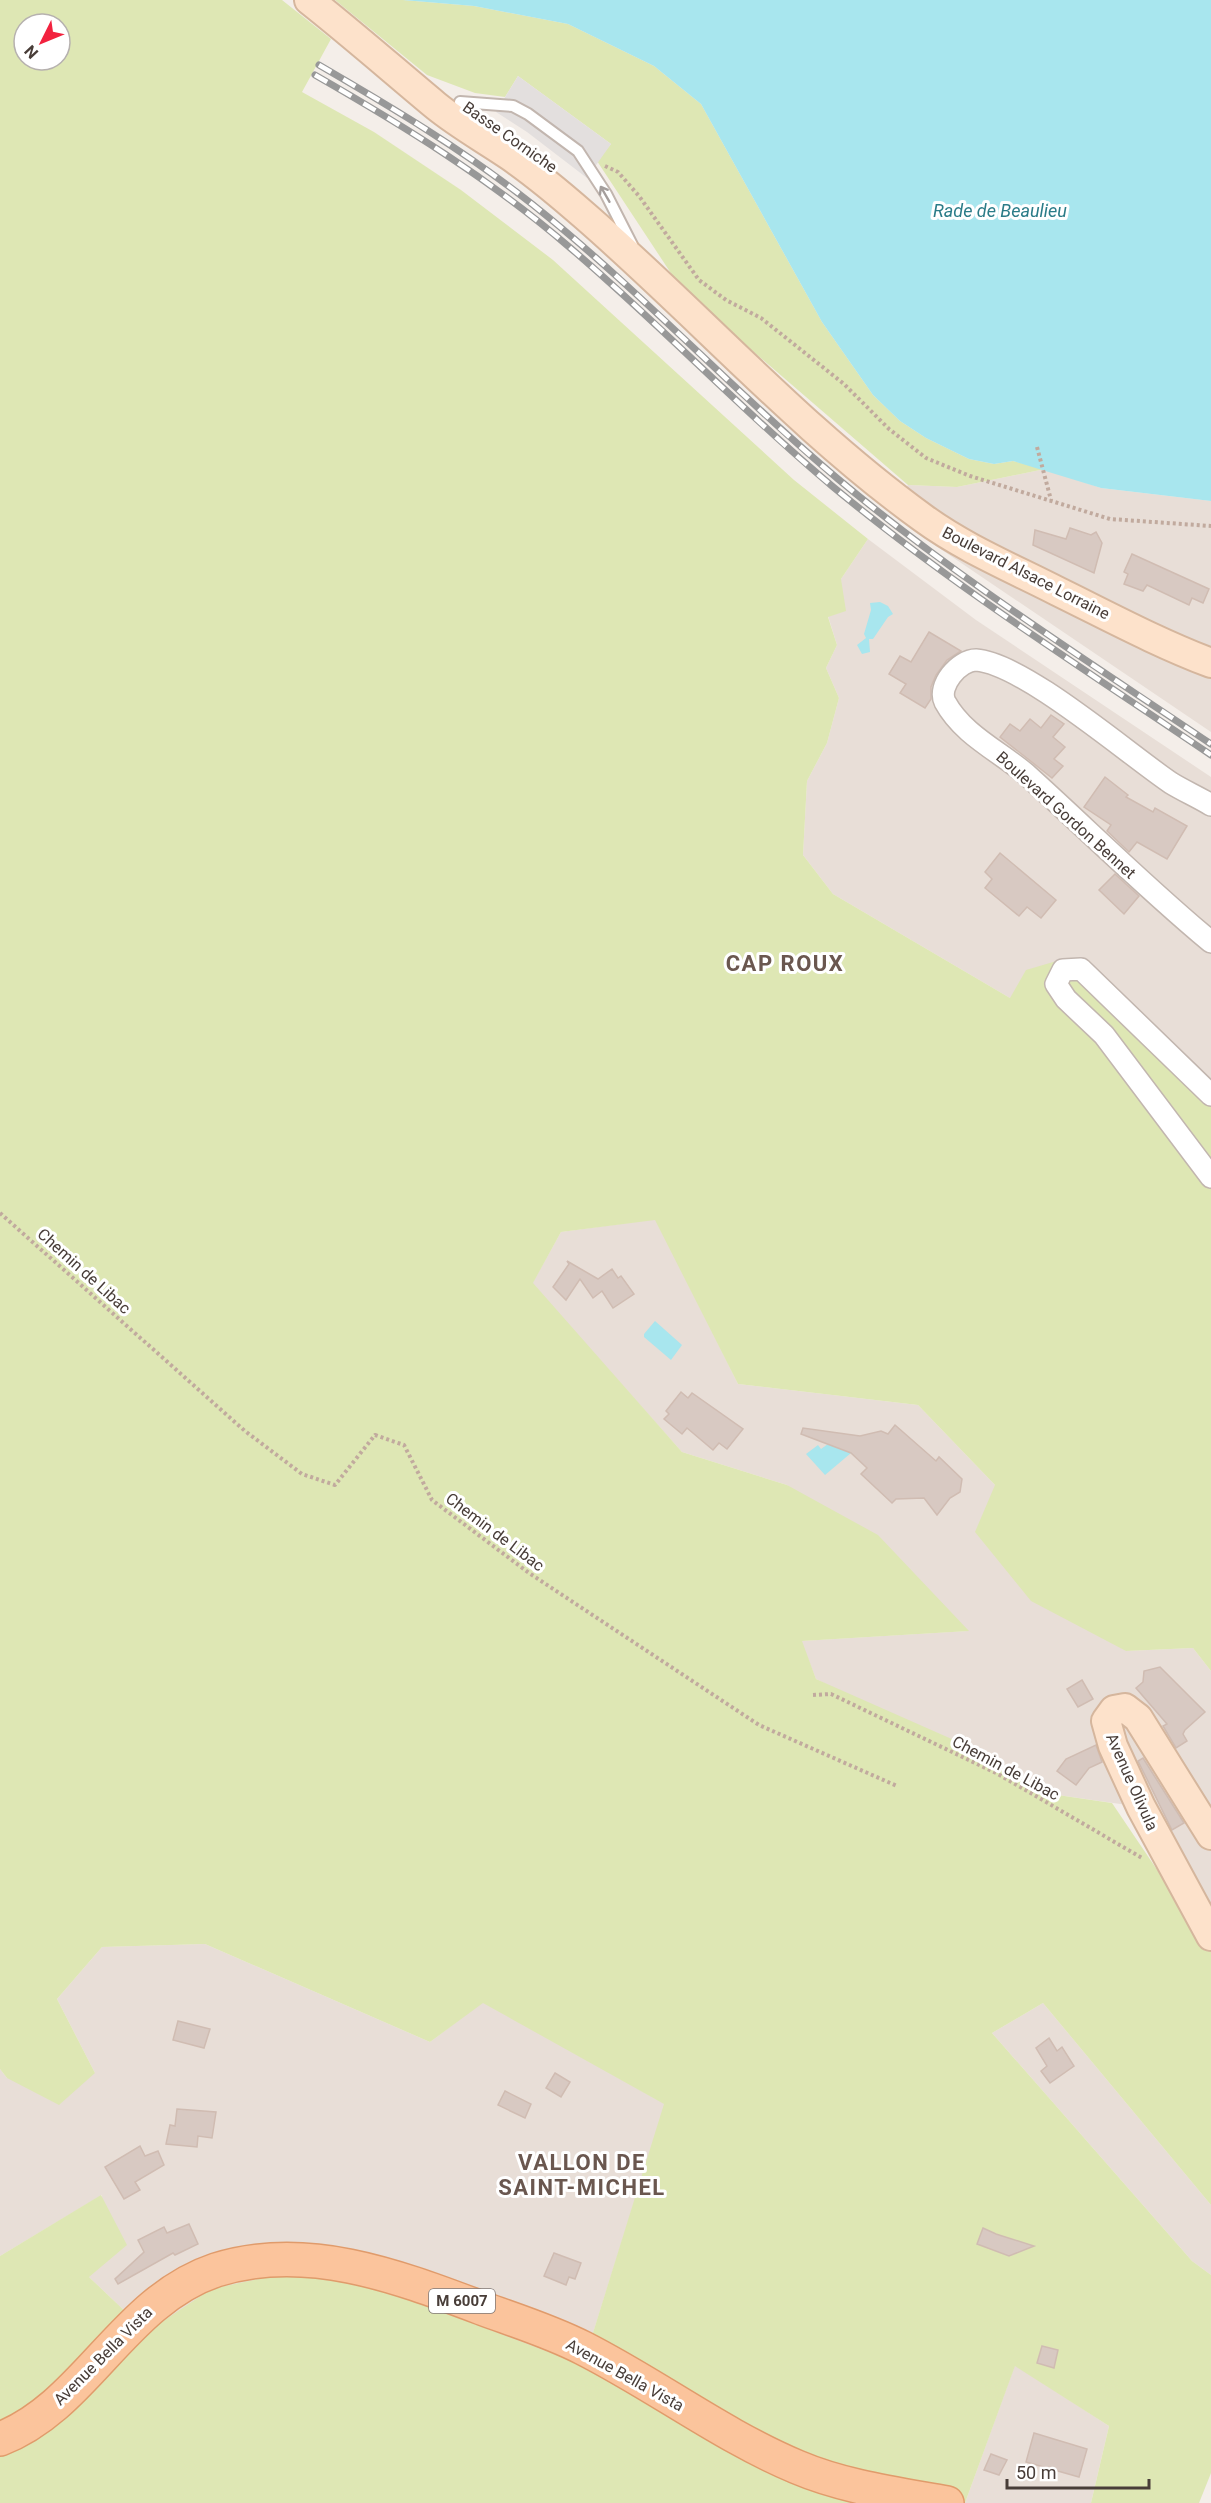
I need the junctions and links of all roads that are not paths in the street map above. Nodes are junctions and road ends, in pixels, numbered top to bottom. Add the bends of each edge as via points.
1 (309, 0) edge
2 (404, 76) junction
3 (648, 272) junction
4 (826, 439) joint
5 (1211, 663) edge
6 (1211, 805) edge
7 (1211, 942) edge
8 (1211, 1095) edge
9 (1211, 1177) edge
10 (1211, 1835) edge
11 (1211, 1936) edge
12 (0, 2439) edge
13 (947, 2503) edge

1 - 2 main road, Basse Corniche
2 - 3 main road, Basse Corniche via 436,106 543,181
3 -> 2 main road, Basse Corniche via 632,246 557,169 460,102
3 - 4 main road, Basse Corniche
4 - 5 main road, Boulevard Alsace Lorraine via 884,489 962,544
6 - 7 street, Boulevard Gordon Bennet via 1172,783 1057,700 1005,669 975,660 962,664 944,689 944,700 964,727 1025,773 1153,894
8 - 9 street via 1082,969 1063,970 1056,984 1065,999 1104,1035
10 - 11 main road, Avenue Olivula via 1138,1718 1125,1708 1114,1710 1106,1721 1113,1746 1141,1807
12 - 13 main road, Avenue Bella Vista / M 6007 via 46,2412 128,2327 168,2294 217,2270 287,2258 364,2268 476,2306 583,2348 722,2430 800,2468 880,2491

